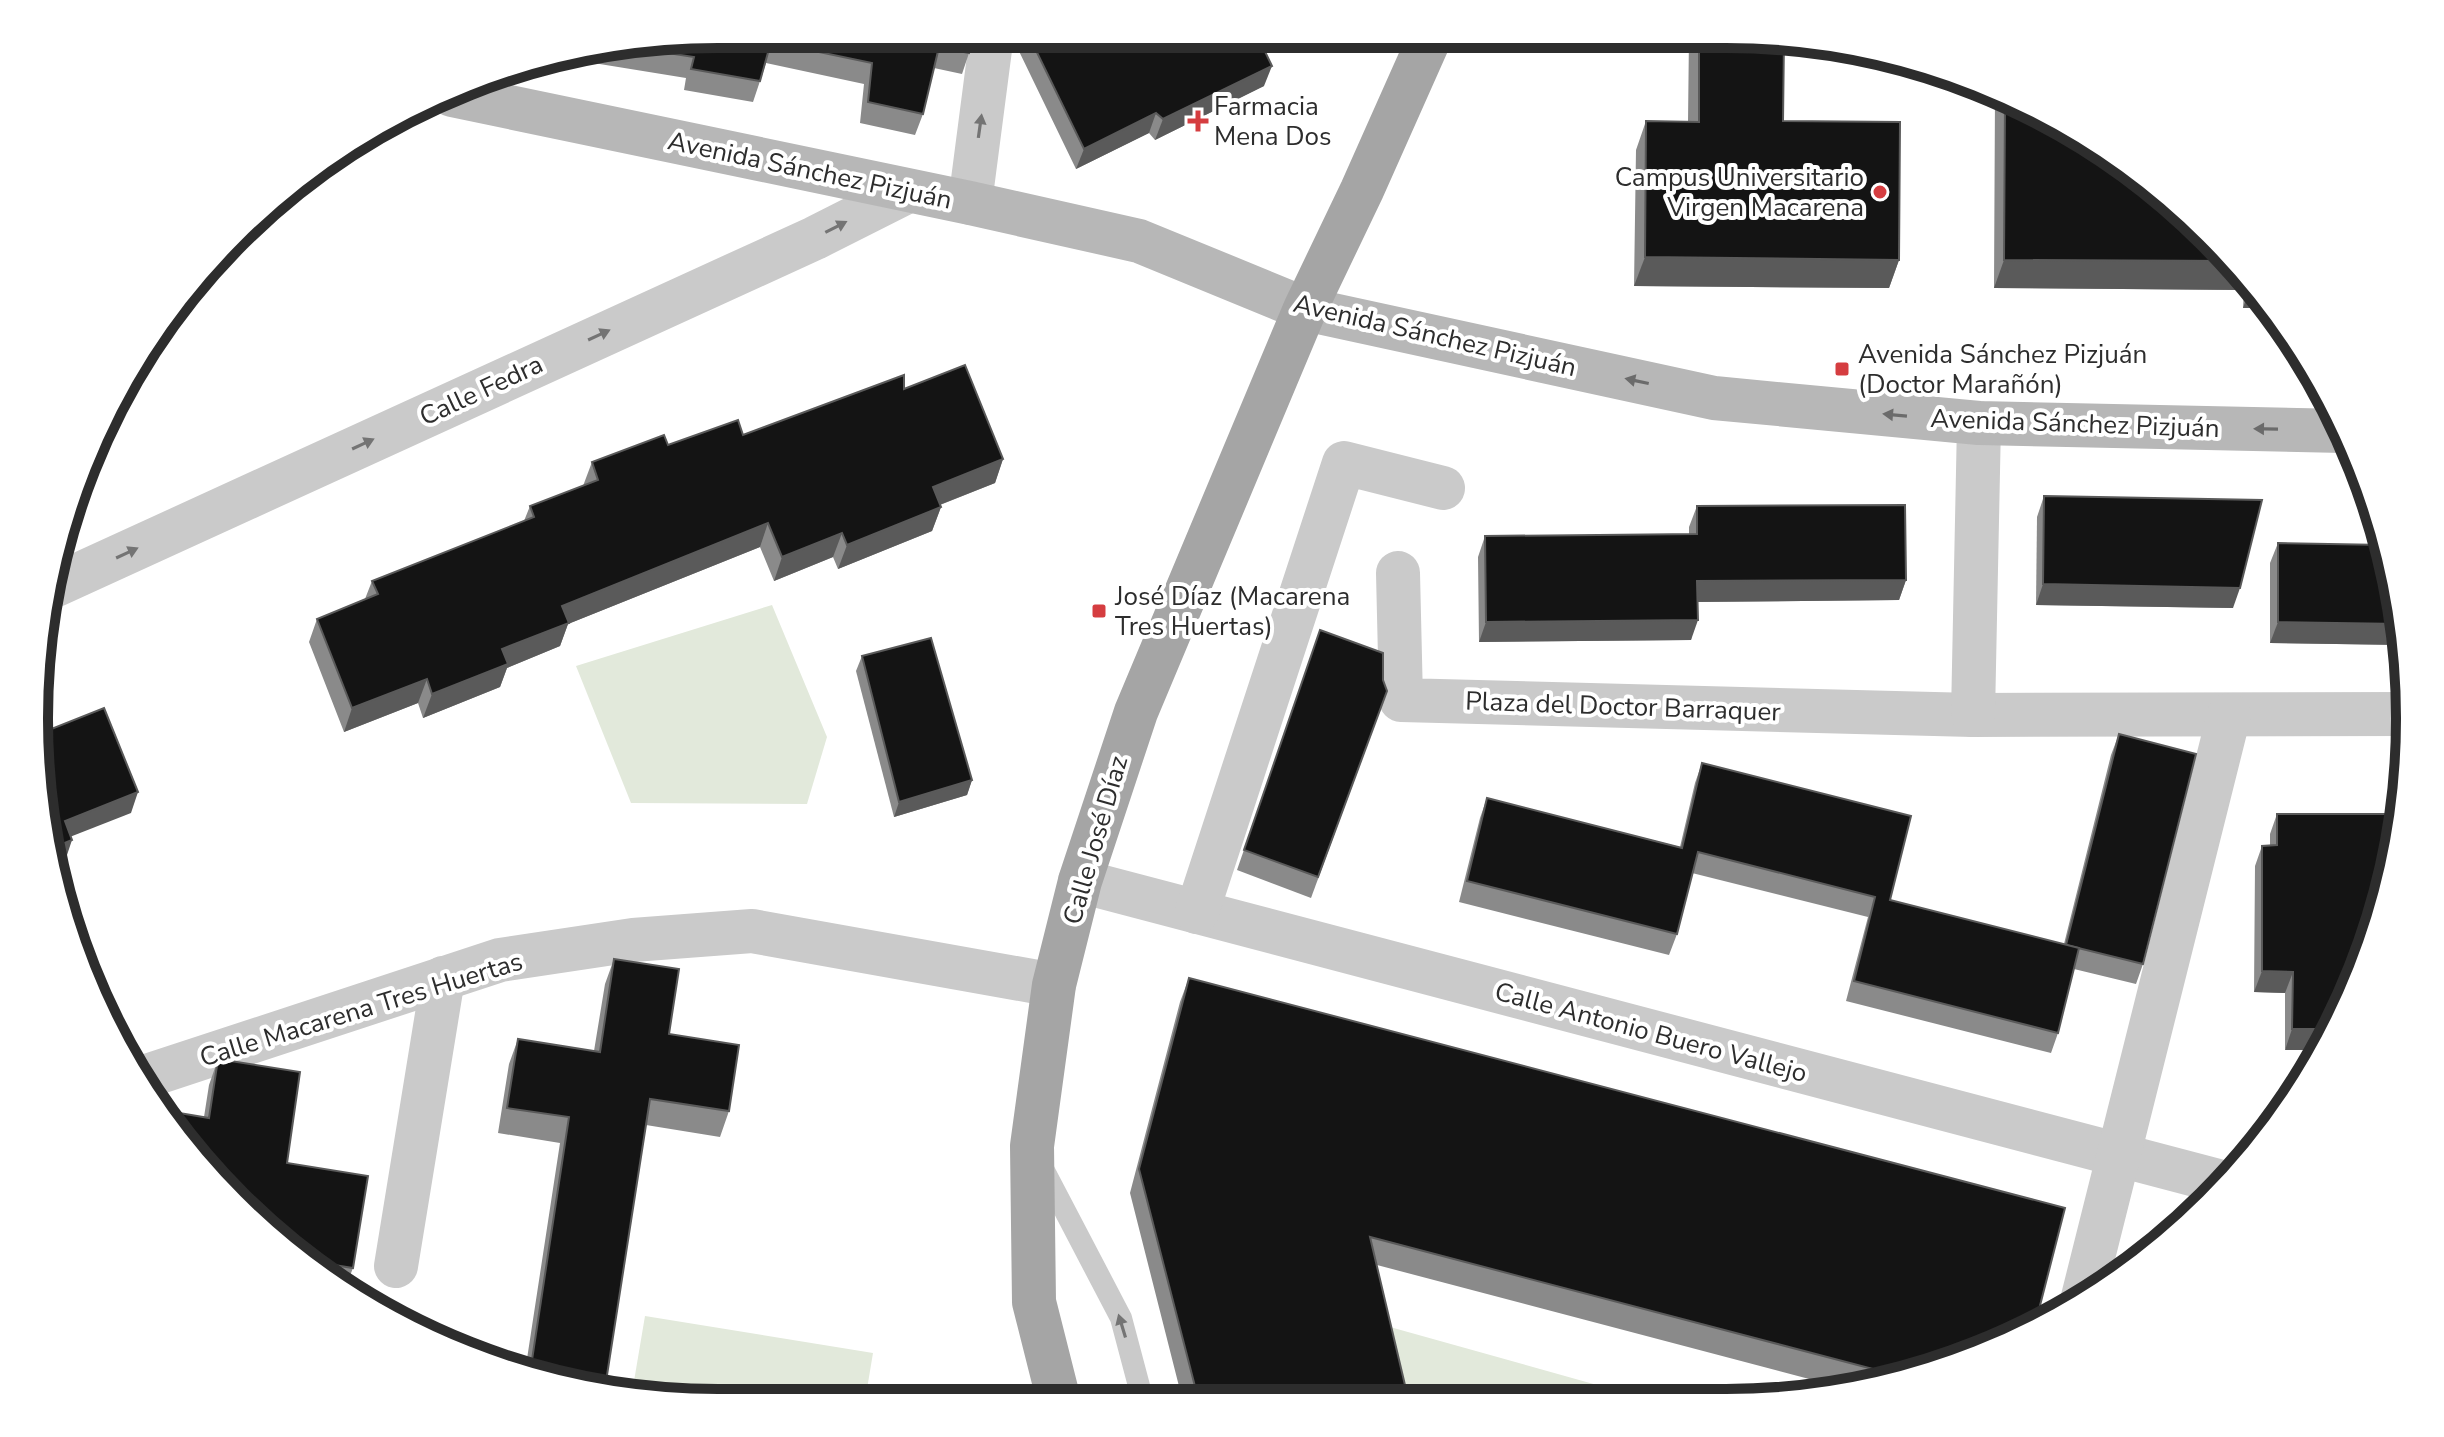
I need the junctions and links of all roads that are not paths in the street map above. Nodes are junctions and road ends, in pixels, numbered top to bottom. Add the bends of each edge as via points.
1 (990, 48) edge
2 (1425, 48) edge
3 (465, 98) edge
4 (906, 192) junction
5 (970, 203) junction
6 (1305, 309) junction
7 (1979, 423) junction
8 (2331, 431) edge
9 (1443, 488) dead end
10 (1398, 573) dead end
11 (62, 582) edge
12 (2396, 714) edge
13 (1973, 715) junction
14 (2229, 715) junction
15 (1080, 881) junction
16 (1197, 912) junction
17 (443, 978) junction
18 (1054, 985) junction
19 (151, 1075) edge
20 (1032, 1146) junction
21 (2120, 1156) junction
22 (2213, 1180) edge
23 (396, 1266) dead end
24 (2087, 1283) edge
25 (1056, 1389) edge
26 (1140, 1389) edge

5 -> 1 street
2 - 6 main road, Calle José Díaz
3 - 4 street, Avenida Sánchez Pizjuán
4 - 5 street, Avenida Sánchez Pizjuán
11 -> 4 street, Calle Fedra
5 - 6 street, Avenida Sánchez Pizjuán via 1139,241
7 -> 6 street, Avenida Sánchez Pizjuán via 1714,398
6 - 15 main road, Calle José Díaz via 1124,743
8 -> 7 street, Avenida Sánchez Pizjuán
7 - 13 street
9 - 16 street via 1344,463
10 - 13 street, Plaza del Doctor Barraquer via 1401,700
12 - 14 street, Plaza del Doctor Barraquer
13 - 14 street, Plaza del Doctor Barraquer
14 - 21 street
15 - 16 street, Calle Antonio Buero Vallejo
15 - 18 main road, Calle José Díaz
16 - 21 street, Calle Antonio Buero Vallejo
17 - 18 street, Calle Macarena Tres Huertas via 500,960 633,940 752,931
17 - 19 street, Calle Macarena Tres Huertas
17 - 23 street
18 - 20 main road, Calle José Díaz
20 - 25 main road, Calle José Díaz via 1034,1302
26 -> 20 lane via 1121,1318
21 - 22 street, Calle Antonio Buero Vallejo
21 - 24 street

